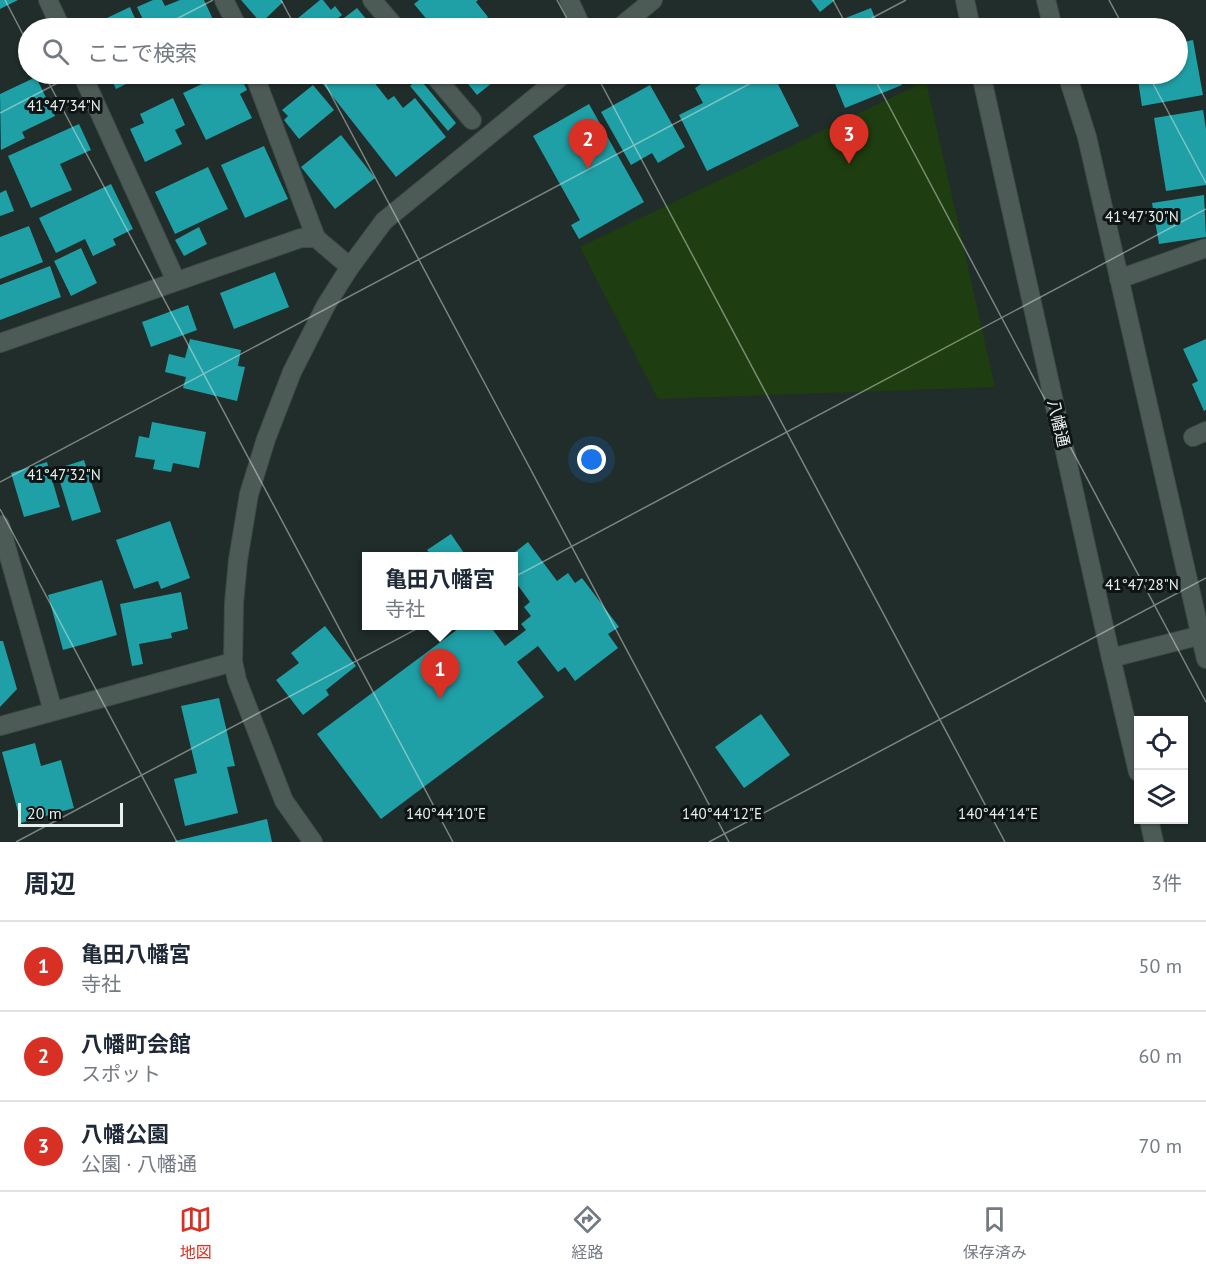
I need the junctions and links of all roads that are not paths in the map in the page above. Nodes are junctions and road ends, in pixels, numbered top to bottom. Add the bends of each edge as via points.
1 (48, 0) edge
2 (224, 0) edge
3 (372, 0) edge
4 (569, 0) edge
5 (653, 0) edge
6 (964, 0) edge
7 (1046, 0) edge
8 (56, 18) edge
9 (233, 18) edge
10 (387, 18) edge
11 (577, 18) edge
12 (631, 18) edge
13 (968, 18) edge
14 (1050, 18) edge
15 (87, 84) edge
16 (258, 84) edge
17 (441, 84) edge
18 (552, 84) edge
19 (983, 84) edge
20 (1070, 84) edge
21 (472, 120) dead end
22 (316, 238) junction
23 (1206, 248) edge
24 (350, 267) junction
25 (1119, 279) junction
26 (176, 281) junction
27 (0, 343) edge
28 (0, 525) edge
29 (1204, 635) edge
30 (1111, 658) junction
31 (1206, 659) edge
32 (233, 662) junction
33 (53, 711) junction
34 (0, 726) edge
35 (1138, 770) edge
36 (1150, 824) edge
37 (313, 842) edge
38 (1154, 842) edge

1 - 8 street
2 - 9 street
3 - 10 street
4 - 11 street
5 - 12 street
6 - 13 street
7 - 14 street
15 - 26 street
16 - 22 street
17 - 21 street
18 - 24 street via 384,221
19 - 30 street, 八幡通
20 - 25 street via 1087,137
22 - 24 street
22 - 26 street via 301,238
23 - 25 street
24 - 32 street via 292,372 249,494 238,560
25 - 29 street
26 - 27 street
28 - 33 street
29 - 30 street
29 - 31 street
30 - 35 street, 八幡通
32 - 33 street
32 - 37 street via 284,801
33 - 34 street
36 - 38 street

